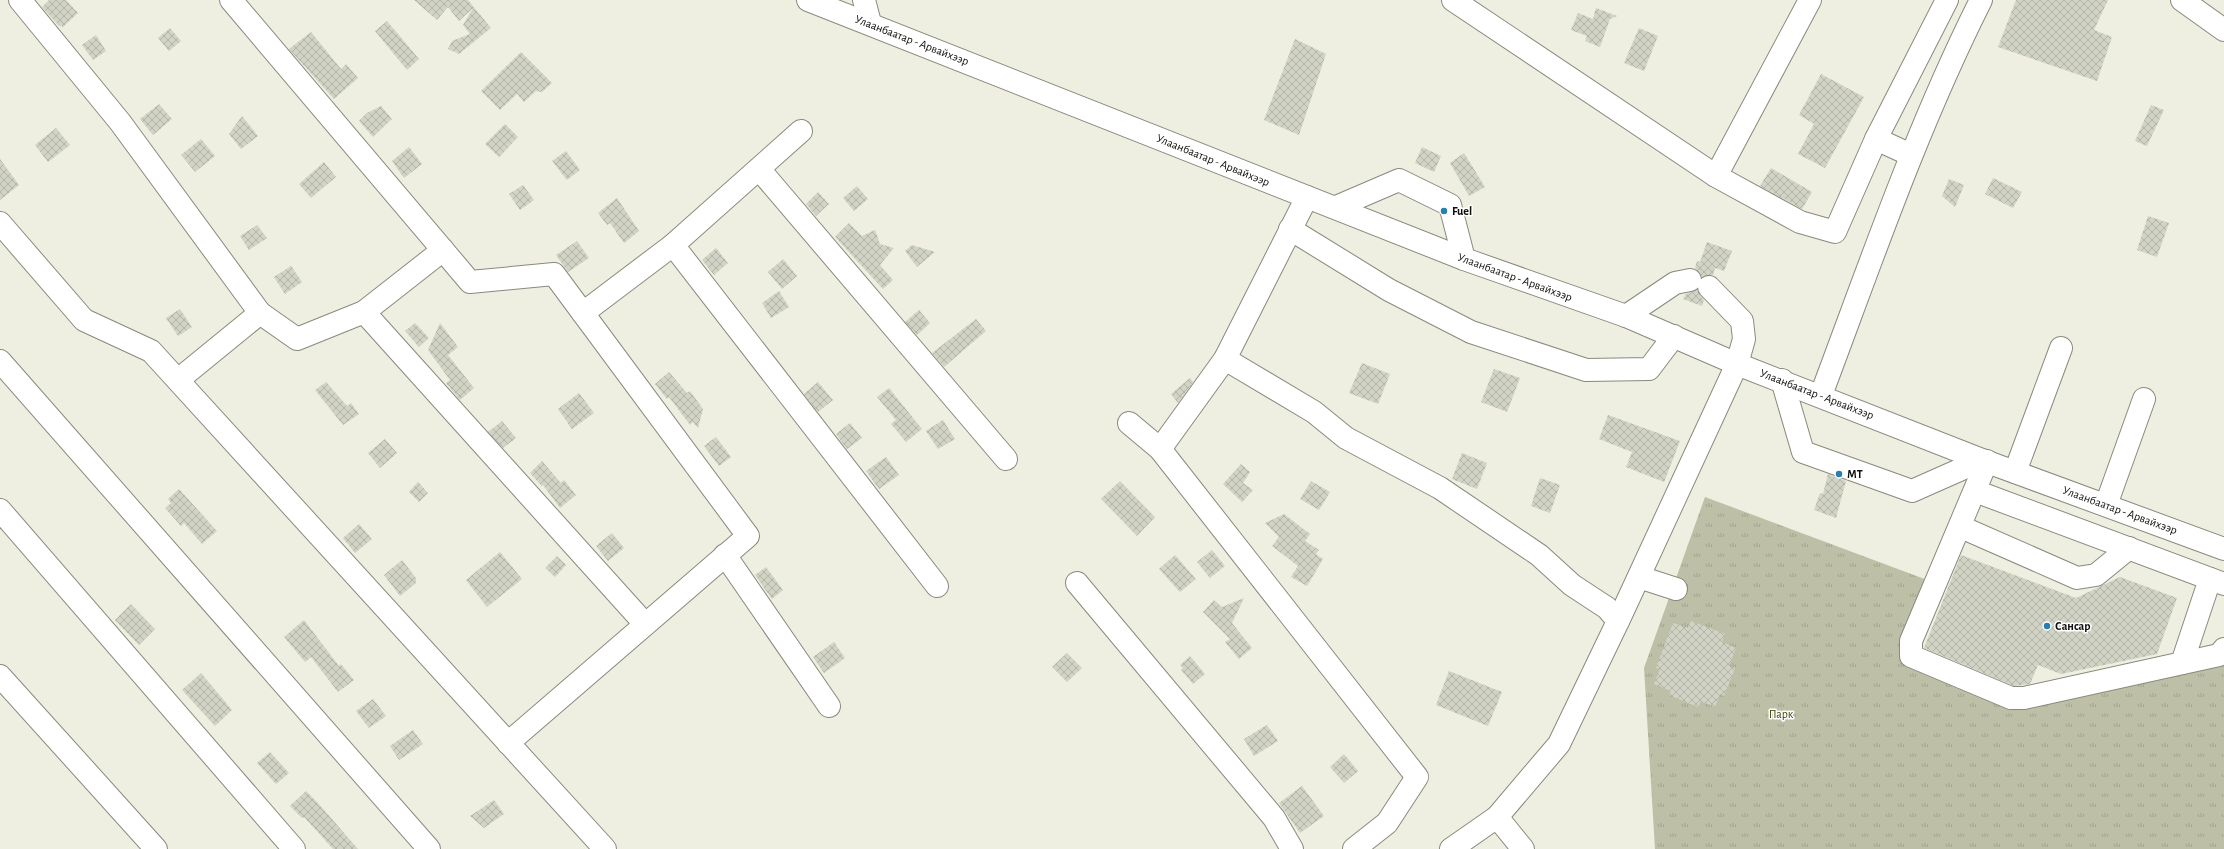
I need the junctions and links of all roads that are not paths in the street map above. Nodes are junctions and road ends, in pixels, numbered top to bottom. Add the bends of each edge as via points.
1 (20, 0) edge
2 (231, 0) edge
3 (808, 0) edge
4 (864, 0) edge
5 (1453, 0) edge
6 (1810, 0) edge
7 (1947, 0) edge
8 (1980, 0) edge
9 (2182, 0) edge
10 (870, 23) junction
11 (2224, 30) edge
12 (801, 131) dead end
13 (1876, 139) junction
14 (1911, 155) junction
15 (759, 169) junction
16 (1716, 176) junction
17 (1307, 197) junction
18 (1336, 207) junction
19 (0, 223) edge
20 (1290, 229) junction
21 (672, 245) junction
22 (443, 250) junction
23 (1464, 259) junction
24 (364, 312) junction
25 (260, 313) junction
26 (583, 313) junction
27 (1626, 316) junction
28 (1674, 336) junction
29 (2061, 348) dead end
30 (1225, 359) junction
31 (0, 361) edge
32 (1737, 364) junction
33 (178, 380) junction
34 (1782, 380) junction
35 (1821, 395) junction
36 (2144, 399) dead end
37 (1129, 423) dead end
38 (1160, 449) junction
39 (1006, 459) dead end
40 (1984, 461) junction
41 (2015, 472) junction
42 (1975, 491) junction
43 (2106, 505) junction
44 (0, 510) edge
45 (1961, 527) junction
46 (2129, 548) junction
47 (2224, 549) edge
48 (725, 555) junction
49 (1639, 577) junction
50 (2217, 581) edge
51 (1077, 583) dead end
52 (937, 586) dead end
53 (1676, 589) dead end
54 (1618, 621) junction
55 (645, 624) junction
56 (2224, 649) edge
57 (2182, 663) junction
58 (0, 676) edge
59 (829, 706) dead end
60 (508, 743) junction
61 (1497, 817) junction
62 (156, 849) edge
63 (294, 849) edge
64 (429, 849) edge
65 (605, 849) edge
66 (1292, 849) edge
67 (1354, 849) edge
68 (1451, 849) edge
69 (1523, 849) edge

1 - 25 main road via 120,122
2 - 22 main road
3 - 10 main road, Улаанбаатар - Арвайхээр
4 - 10 main road
5 - 16 main road
6 - 16 main road
7 - 13 main road
8 - 14 main road
9 - 11 main road
10 - 17 main road, Улаанбаатар - Арвайхээр
12 - 15 main road
13 - 14 main road
13 - 16 main road via 1835,232 1800,222
14 - 35 main road
15 - 21 main road
15 - 39 main road
17 - 18 main road, Улаанбаатар - Арвайхээр
17 - 20 main road
18 - 23 main road, Улаанбаатар - Арвайхээр
18 - 23 main road via 1399,180 1450,205
19 - 33 main road via 84,320 151,351
20 - 28 main road via 1389,290 1471,332 1586,370 1649,369
20 - 30 main road
21 - 26 main road
21 - 52 main road
22 - 24 main road
22 - 26 main road via 470,282 554,274
23 - 27 main road, Улаанбаатар - Арвайхээр
24 - 25 main road via 297,339
24 - 55 main road
25 - 33 main road
26 - 48 main road via 748,536
27 - 28 main road, Улаанбаатар - Арвайхээр
27 - 32 main road via 1676,283 1700,284 1742,321 1744,339
28 - 32 main road, Улаанбаатар - Арвайхээр
29 - 41 main road
30 - 38 main road
30 - 54 main road via 1314,412 1346,438 1440,488 1539,555 1572,585 1607,608
31 - 64 main road
32 - 34 main road, Улаанбаатар - Арвайхээр
32 - 49 main road
33 - 60 main road
34 - 35 main road, Улаанбаатар - Арвайхээр
34 - 40 main road via 1803,452 1912,491
35 - 40 main road, Улаанбаатар - Арвайхээр
36 - 43 main road
37 - 38 main road
38 - 67 main road via 1417,777 1387,823
40 - 41 main road, Улаанбаатар - Арвайхээр
40 - 42 main road
41 - 43 main road, Улаанбаатар - Арвайхээр
42 - 45 main road
42 - 46 main road
43 - 47 main road, Улаанбаатар - Арвайхээр
44 - 63 main road
45 - 46 main road via 2077,578 2096,575
45 - 57 main road via 1912,641 1911,656 2011,698 2024,698
46 - 50 main road
48 - 55 main road
48 - 59 main road
49 - 53 main road
49 - 54 main road
50 - 57 main road
51 - 66 main road via 1274,818
54 - 61 main road via 1559,744
55 - 60 main road
56 - 57 main road via 2219,655
58 - 62 main road
60 - 65 main road
61 - 68 main road
61 - 69 main road

